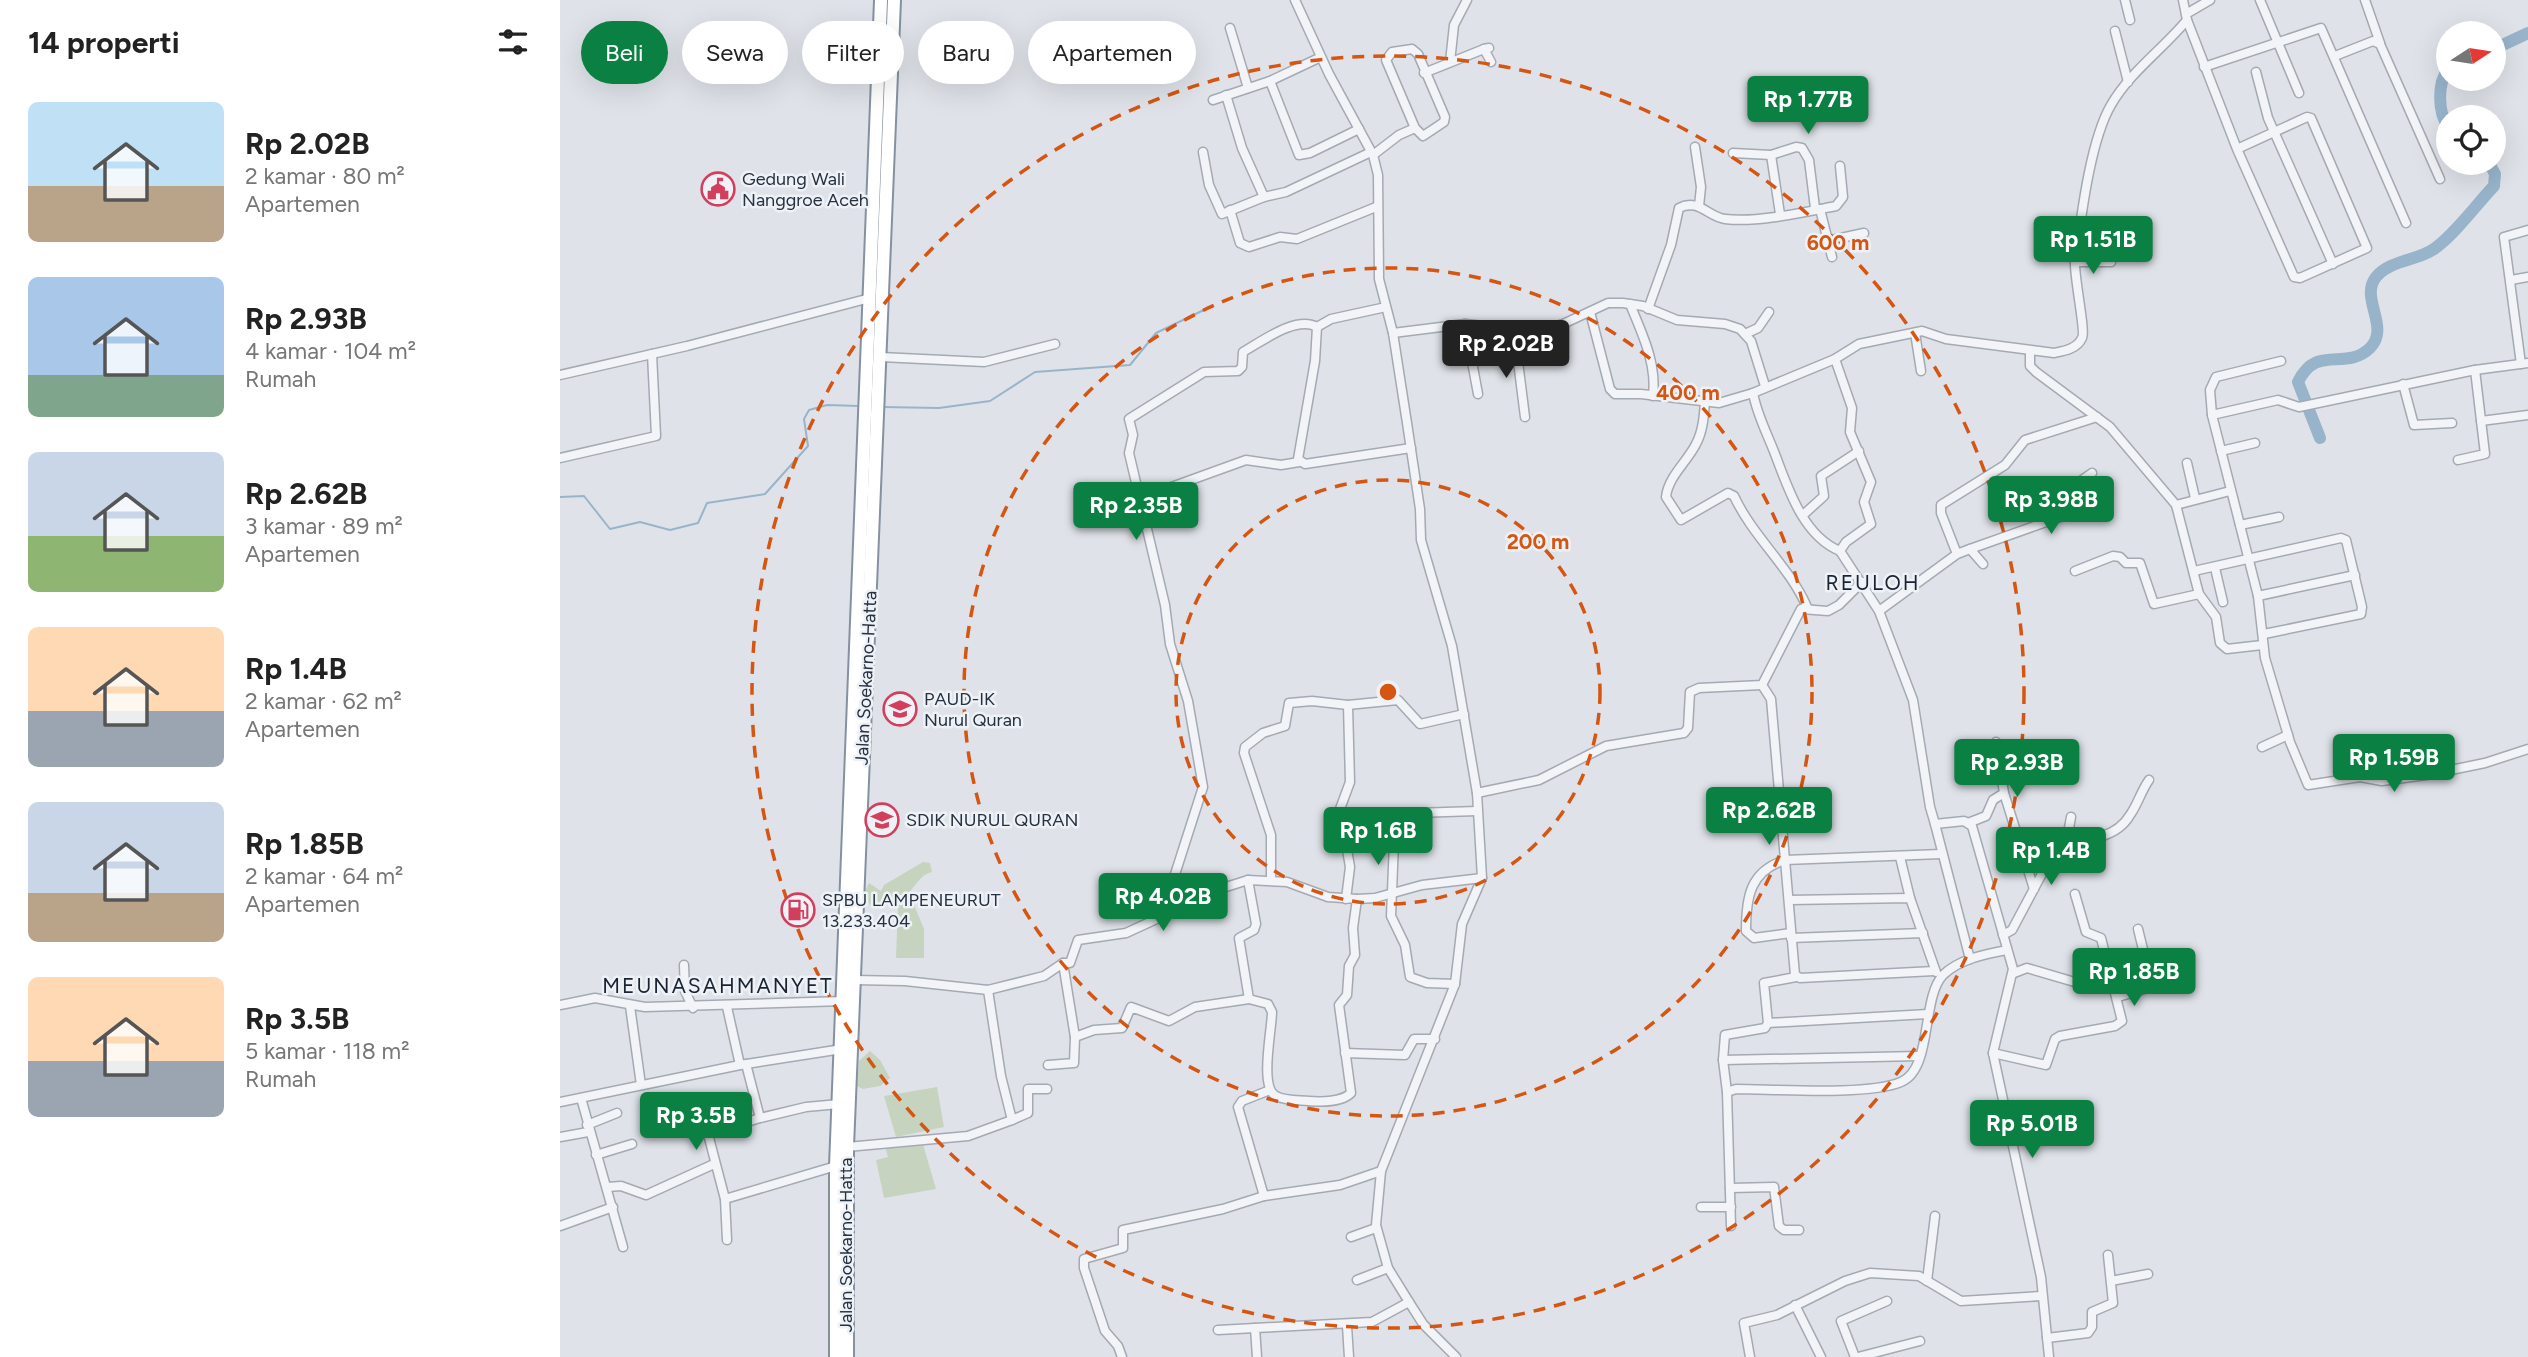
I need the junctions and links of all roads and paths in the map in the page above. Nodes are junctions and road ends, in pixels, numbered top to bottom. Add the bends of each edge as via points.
1 (881, 0) edge
2 (894, 0) edge
3 (1295, 0) edge
4 (2125, 0) edge
5 (2183, 0) edge
6 (2210, 0) edge
7 (2260, 0) edge
8 (2365, 0) edge
9 (1466, 3) edge
10 (2186, 17) junction
11 (2130, 20) dead end
12 (1230, 28) dead end
13 (2115, 31) dead end
14 (2280, 44) junction
15 (2381, 44) junction
16 (2335, 56) junction
17 (1321, 57) junction
18 (1450, 62) junction
19 (1491, 62) dead end
20 (2204, 67) junction
21 (2256, 72) dead end
22 (1424, 73) junction
23 (1270, 81) junction
24 (2128, 82) junction
25 (1248, 88) junction
26 (2300, 93) dead end
27 (1226, 96) junction
28 (1213, 100) dead end
29 (1359, 128) junction
30 (1415, 128) junction
31 (2274, 132) junction
32 (1695, 147) dead end
33 (2237, 149) junction
34 (1203, 152) dead end
35 (1372, 153) junction
36 (1733, 153) dead end
37 (1771, 155) junction
38 (1840, 166) dead end
39 (2440, 179) dead end
40 (1264, 197) junction
41 (1699, 206) junction
42 (1376, 207) junction
43 (1817, 209) junction
44 (1230, 210) junction
45 (1780, 214) junction
46 (2406, 223) dead end
47 (2528, 230) edge
48 (1864, 233) dead end
49 (1827, 241) junction
50 (1832, 257) dead end
51 (2075, 262) junction
52 (2111, 262) dead end
53 (2333, 264) junction
54 (2528, 277) edge
55 (2511, 280) junction
56 (870, 298) junction
57 (1630, 304) junction
58 (1386, 307) junction
59 (1648, 309) junction
60 (1590, 312) junction
61 (1769, 312) dead end
62 (1465, 324) junction
63 (1317, 327) junction
64 (1915, 332) junction
65 (1392, 333) junction
66 (1745, 334) junction
67 (1515, 338) junction
68 (1055, 344) dead end
69 (2030, 351) junction
70 (652, 354) junction
71 (881, 357) junction
72 (1835, 359) junction
73 (2281, 361) dead end
74 (2525, 364) edge
75 (2475, 370) junction
76 (1921, 371) dead end
77 (560, 375) edge
78 (2403, 384) junction
79 (1765, 386) junction
80 (874, 388) junction
81 (1753, 393) junction
82 (1478, 394) dead end
83 (1653, 396) junction
84 (1705, 401) junction
85 (2212, 415) junction
86 (2528, 415) edge
87 (2096, 417) junction
88 (1525, 418) dead end
89 (2481, 421) junction
90 (2452, 424) dead end
91 (2255, 443) dead end
92 (1411, 448) junction
93 (1859, 451) junction
94 (2221, 451) junction
95 (560, 458) edge
96 (2458, 460) dead end
97 (1299, 461) junction
98 (2187, 463) dead end
99 (2092, 473) dead end
100 (2230, 491) junction
101 (1141, 498) junction
102 (2195, 498) junction
103 (2176, 505) junction
104 (1803, 515) junction
105 (2279, 516) dead end
106 (2240, 526) junction
107 (1970, 549) junction
108 (1840, 551) junction
109 (1957, 554) junction
110 (2249, 561) junction
111 (1983, 564) dead end
112 (2215, 568) junction
113 (2075, 571) dead end
114 (2194, 571) junction
115 (2355, 575) junction
116 (1862, 582) junction
117 (2199, 594) junction
118 (2258, 596) junction
119 (2223, 602) dead end
120 (1807, 607) junction
121 (1879, 611) junction
122 (2264, 634) junction
123 (2262, 645) junction
124 (1762, 685) junction
125 (1348, 705) junction
126 (1464, 714) junction
127 (1996, 741) dead end
128 (2291, 743) junction
129 (2262, 747) dead end
130 (2528, 750) edge
131 (2149, 780) dead end
132 (855, 788) junction
133 (1477, 793) junction
134 (2004, 793) junction
135 (1477, 811) junction
136 (1415, 813) dead end
137 (2071, 817) dead end
138 (1968, 823) junction
139 (1935, 824) junction
140 (1394, 842) dead end
141 (2064, 842) junction
142 (1941, 854) junction
143 (1900, 857) junction
144 (1785, 860) junction
145 (1482, 878) junction
146 (1248, 880) junction
147 (1271, 880) junction
148 (2034, 888) junction
149 (1391, 894) junction
150 (2075, 894) dead end
151 (1910, 898) junction
152 (1346, 899) junction
153 (1357, 899) junction
154 (1789, 900) junction
155 (1161, 918) junction
156 (2138, 929) dead end
157 (1923, 933) junction
158 (1791, 935) junction
159 (2003, 935) junction
160 (2008, 954) junction
161 (1970, 958) junction
162 (1063, 964) junction
163 (684, 965) dead end
164 (2014, 971) junction
165 (1938, 973) junction
166 (1796, 977) junction
167 (855, 980) junction
168 (2078, 983) dead end
169 (1455, 984) junction
170 (2161, 985) dead end
171 (2152, 986) junction
172 (988, 990) junction
173 (2118, 997) junction
174 (1249, 999) junction
175 (844, 1001) junction
176 (560, 1005) edge
177 (630, 1006) junction
178 (727, 1007) junction
179 (693, 1008) junction
180 (1928, 1014) junction
181 (1768, 1023) junction
182 (1075, 1037) junction
183 (1435, 1039) junction
184 (845, 1040) junction
185 (1345, 1053) junction
186 (1993, 1054) junction
187 (1920, 1056) junction
188 (1723, 1060) junction
189 (741, 1062) junction
190 (1048, 1065) dead end
191 (640, 1082) junction
192 (1047, 1089) dead end
193 (1270, 1090) junction
194 (1727, 1092) junction
195 (581, 1098) junction
196 (560, 1102) edge
197 (839, 1104) junction
198 (617, 1112) dead end
199 (760, 1118) junction
200 (1012, 1120) junction
201 (588, 1128) junction
202 (560, 1137) edge
203 (632, 1144) dead end
204 (847, 1147) junction
205 (596, 1155) junction
206 (714, 1164) junction
207 (836, 1166) junction
208 (1381, 1171) junction
209 (607, 1187) junction
210 (1730, 1188) junction
211 (1264, 1196) junction
212 (725, 1199) junction
213 (613, 1207) junction
214 (1701, 1207) dead end
215 (1731, 1207) junction
216 (1935, 1216) dead end
217 (560, 1226) edge
218 (1731, 1226) dead end
219 (1377, 1228) junction
220 (1799, 1230) dead end
221 (1351, 1237) dead end
222 (727, 1240) dead end
223 (623, 1247) dead end
224 (2108, 1255) dead end
225 (1388, 1268) junction
226 (2148, 1274) dead end
227 (1357, 1280) dead end
228 (2111, 1281) junction
229 (1927, 1282) junction
230 (2042, 1296) junction
231 (1887, 1301) dead end
232 (1409, 1302) junction
233 (1795, 1305) junction
234 (1347, 1326) junction
235 (1255, 1328) junction
236 (1218, 1330) dead end
237 (2047, 1338) junction
238 (1920, 1341) dead end
239 (1452, 1354) edge
240 (836, 1357) edge
241 (847, 1357) edge
242 (1122, 1357) edge
243 (1257, 1357) edge
244 (1349, 1357) edge
245 (1749, 1357) edge
246 (1821, 1357) edge
247 (1857, 1357) edge
248 (2049, 1357) edge

1 - 56 highway, Jalan Soekarno-Hatta
2 - 71 highway, Jalan Soekarno-Hatta
3 - 17 street
4 - 11 street
5 - 10 street
6 - 10 street
7 - 14 street
8 - 15 street
9 - 18 street via 1454,25
10 - 20 street
10 - 24 street
12 - 25 street
13 - 24 street
14 - 16 street via 2319,27
14 - 20 street
14 - 26 street
15 - 16 street via 2374,41
15 - 39 street
16 - 46 street
17 - 23 street
17 - 29 street
18 - 19 street via 1486,48
18 - 22 street
20 - 33 street
21 - 31 street
22 - 30 street via 1444,122 1423,136
22 - 30 street via 1412,49 1387,56 1394,85
23 - 25 street
23 - 29 street via 1299,155
24 - 51 street via 2100,130
25 - 27 street
27 - 28 street
27 - 40 street
29 - 35 street
30 - 35 street
31 - 33 street
31 - 53 street
31 - 53 street via 2309,117 2319,134 2367,246
32 - 41 street
33 - 53 street via 2294,277
34 - 44 street via 1215,205 1220,213
35 - 40 street via 1286,192
35 - 42 street via 1380,185
36 - 37 street
37 - 43 street via 1796,147 1806,153
37 - 45 street
38 - 43 street via 1841,202
40 - 44 street
41 - 45 street via 1724,219
41 - 59 street via 1686,205 1677,212 1671,245
42 - 44 street via 1297,239 1280,237 1250,247 1240,243
42 - 58 street via 1379,279
43 - 45 street
43 - 49 street
47 - 55 street via 2504,237
48 - 49 street
49 - 50 street
51 - 52 street
51 - 69 street via 2084,335 2068,350
54 - 55 street
55 - 74 street
56 - 70 street
56 - 80 highway, Jalan Soekarno-Hatta
57 - 59 street
57 - 60 street via 1615,302
57 - 83 street via 1654,372
58 - 63 street via 1331,319
58 - 65 street
59 - 66 street via 1686,322 1732,325
60 - 67 street
60 - 83 street via 1612,393
61 - 66 street via 1758,328
62 - 65 street
62 - 67 street
62 - 82 street
63 - 97 street
63 - 101 street via 1306,325 1276,333 1243,352 1238,371 1204,372 1132,415 1129,451
64 - 69 street
64 - 72 street via 1859,344
64 - 76 street
65 - 92 street
66 - 79 street via 1755,350
67 - 88 street
68 - 71 street via 984,362
69 - 87 street via 2030,366
70 - 77 street
70 - 95 street via 656,436
71 - 80 highway, Jalan Soekarno-Hatta
72 - 79 street
72 - 93 street via 1851,404 1850,432
73 - 85 street via 2216,377 2210,390
74 - 75 street
75 - 78 street
75 - 89 street
78 - 85 street via 2299,407 2278,400
78 - 90 street via 2414,425
79 - 81 street
80 - 132 highway, Jalan Soekarno-Hatta
81 - 84 street via 1719,403
81 - 104 street via 1784,483
83 - 84 street
84 - 120 street via 1696,445 1666,497 1681,520 1728,493 1734,496 1746,522 1795,583
85 - 94 street
86 - 89 street
87 - 103 street via 2110,427
87 - 109 street via 2025,440 2005,464 1941,505
89 - 96 street via 2484,456
91 - 94 street
92 - 97 street
92 - 126 street via 1424,554 1452,646
93 - 104 street via 1821,476 1824,496
93 - 108 street via 1871,482 1864,502 1871,524
94 - 100 street
97 - 101 street via 1282,465 1246,460
98 - 102 street
99 - 107 street via 2082,480 2080,510
100 - 102 street
100 - 106 street
101 - 155 street via 1203,787
102 - 103 street
103 - 114 street
104 - 108 street via 1820,537
105 - 106 street
106 - 110 street
107 - 109 street
107 - 111 street
108 - 116 street
109 - 121 street
110 - 112 street
110 - 115 street via 2344,538
110 - 118 street
112 - 114 street
112 - 119 street
113 - 117 street via 2120,556 2126,563 2140,563 2154,604
114 - 117 street
115 - 118 street
115 - 122 street via 2361,614
116 - 120 street via 1828,611
116 - 121 street
117 - 123 street via 2216,617 2217,638 2223,648
118 - 122 street
120 - 124 street via 1801,610
121 - 139 street via 1913,699
122 - 123 street
123 - 128 street
124 - 133 street via 1694,690 1687,698 1688,728 1684,733 1606,746 1539,780
124 - 144 street via 1771,699
125 - 126 street via 1398,700 1420,724
125 - 147 street via 1289,703 1287,723 1245,747 1271,835
125 - 152 street via 1350,782 1340,809 1350,867
126 - 133 street
127 - 134 street
128 - 129 street
128 - 130 street via 2310,786 2360,777 2382,781 2426,775
131 - 141 street via 2130,816 2116,830 2091,840
132 - 167 highway, Jalan Soekarno-Hatta
132 - 175 highway, Jalan Soekarno-Hatta
133 - 135 street
134 - 138 street via 1993,800 1986,816
134 - 148 street
135 - 136 street
135 - 145 street
137 - 141 street
138 - 139 street
138 - 159 street
139 - 142 street
140 - 149 street
141 - 148 street
142 - 143 street
142 - 161 street
143 - 144 street
143 - 151 street
144 - 154 street
144 - 158 street via 1769,865 1756,877 1746,927 1754,938
145 - 149 street
145 - 169 street via 1462,924
146 - 147 street
146 - 155 street
146 - 174 street via 1256,925 1239,938
147 - 152 street
148 - 159 street via 2012,930
149 - 153 street
149 - 169 street via 1392,921 1405,945 1410,977
150 - 173 street via 2086,932 2101,938
151 - 154 street
151 - 157 street
152 - 153 street
153 - 185 street via 1355,955 1349,966 1347,995 1339,1004
154 - 158 street
155 - 162 street via 1120,935 1078,940 1070,963
156 - 171 street
157 - 158 street
157 - 165 street
158 - 166 street
159 - 160 street
160 - 161 street
160 - 164 street
161 - 165 street
162 - 172 street via 1044,976
162 - 182 street
163 - 179 street via 685,991
164 - 168 street via 2027,968
164 - 186 street
165 - 166 street
165 - 180 street
166 - 181 street via 1764,983
167 - 172 street
167 - 184 highway, Jalan Soekarno-Hatta
169 - 183 street
170 - 171 street
171 - 173 street
172 - 200 street
173 - 186 street via 2120,1023 2060,1036 2046,1065
174 - 182 street via 1195,1007 1169,1021 1134,1006 1122,1028
174 - 193 street via 1268,1004 1272,1012 1267,1070
175 - 178 street
175 - 184 highway, Jalan Soekarno-Hatta
176 - 177 street via 595,998
177 - 179 street
177 - 191 street
178 - 179 street
178 - 189 street
180 - 181 street
180 - 187 street
181 - 188 street via 1761,1029 1727,1033
182 - 190 street via 1073,1063
183 - 185 street via 1415,1039 1405,1055
183 - 208 street
184 - 189 street
184 - 197 highway, Jalan Soekarno-Hatta
184 - 204 highway, Jalan Soekarno-Hatta
185 - 193 street via 1352,1090 1346,1097 1315,1101 1278,1097
186 - 230 street
187 - 188 street
187 - 194 street via 1906,1079 1894,1084
188 - 194 street
189 - 191 street
189 - 199 street
191 - 195 street
192 - 200 street via 1028,1089 1028,1113
193 - 211 street via 1241,1101 1238,1107
194 - 210 street
195 - 196 street
195 - 201 street
197 - 199 street
197 - 207 highway, Jalan Soekarno-Hatta
198 - 201 street
199 - 206 street via 708,1133
200 - 204 street via 968,1136
201 - 202 street
201 - 205 street
203 - 205 street
204 - 241 highway, Jalan Soekarno-Hatta
205 - 209 street
206 - 209 street via 646,1195 621,1186
206 - 212 street
207 - 212 street
207 - 240 highway, Jalan Soekarno-Hatta
208 - 211 street via 1340,1185
208 - 219 street
209 - 213 street
210 - 215 street
210 - 220 street via 1774,1187 1779,1226
211 - 242 street via 1123,1230 1123,1248 1084,1259 1105,1331
212 - 222 street
213 - 217 street
213 - 223 street
214 - 215 street
215 - 218 street
216 - 229 street
219 - 221 street
219 - 225 street
224 - 228 street
225 - 227 street
225 - 232 street
226 - 228 street
228 - 237 street via 2114,1302 2092,1312 2090,1332
229 - 230 street via 1961,1301
229 - 233 street via 1908,1275 1870,1273
230 - 237 street
231 - 247 street via 1841,1321
232 - 234 street via 1372,1322
232 - 239 street
233 - 245 street via 1744,1323
233 - 246 street
234 - 235 street
234 - 244 street
235 - 236 street
235 - 243 street
237 - 248 street
238 - 247 street

